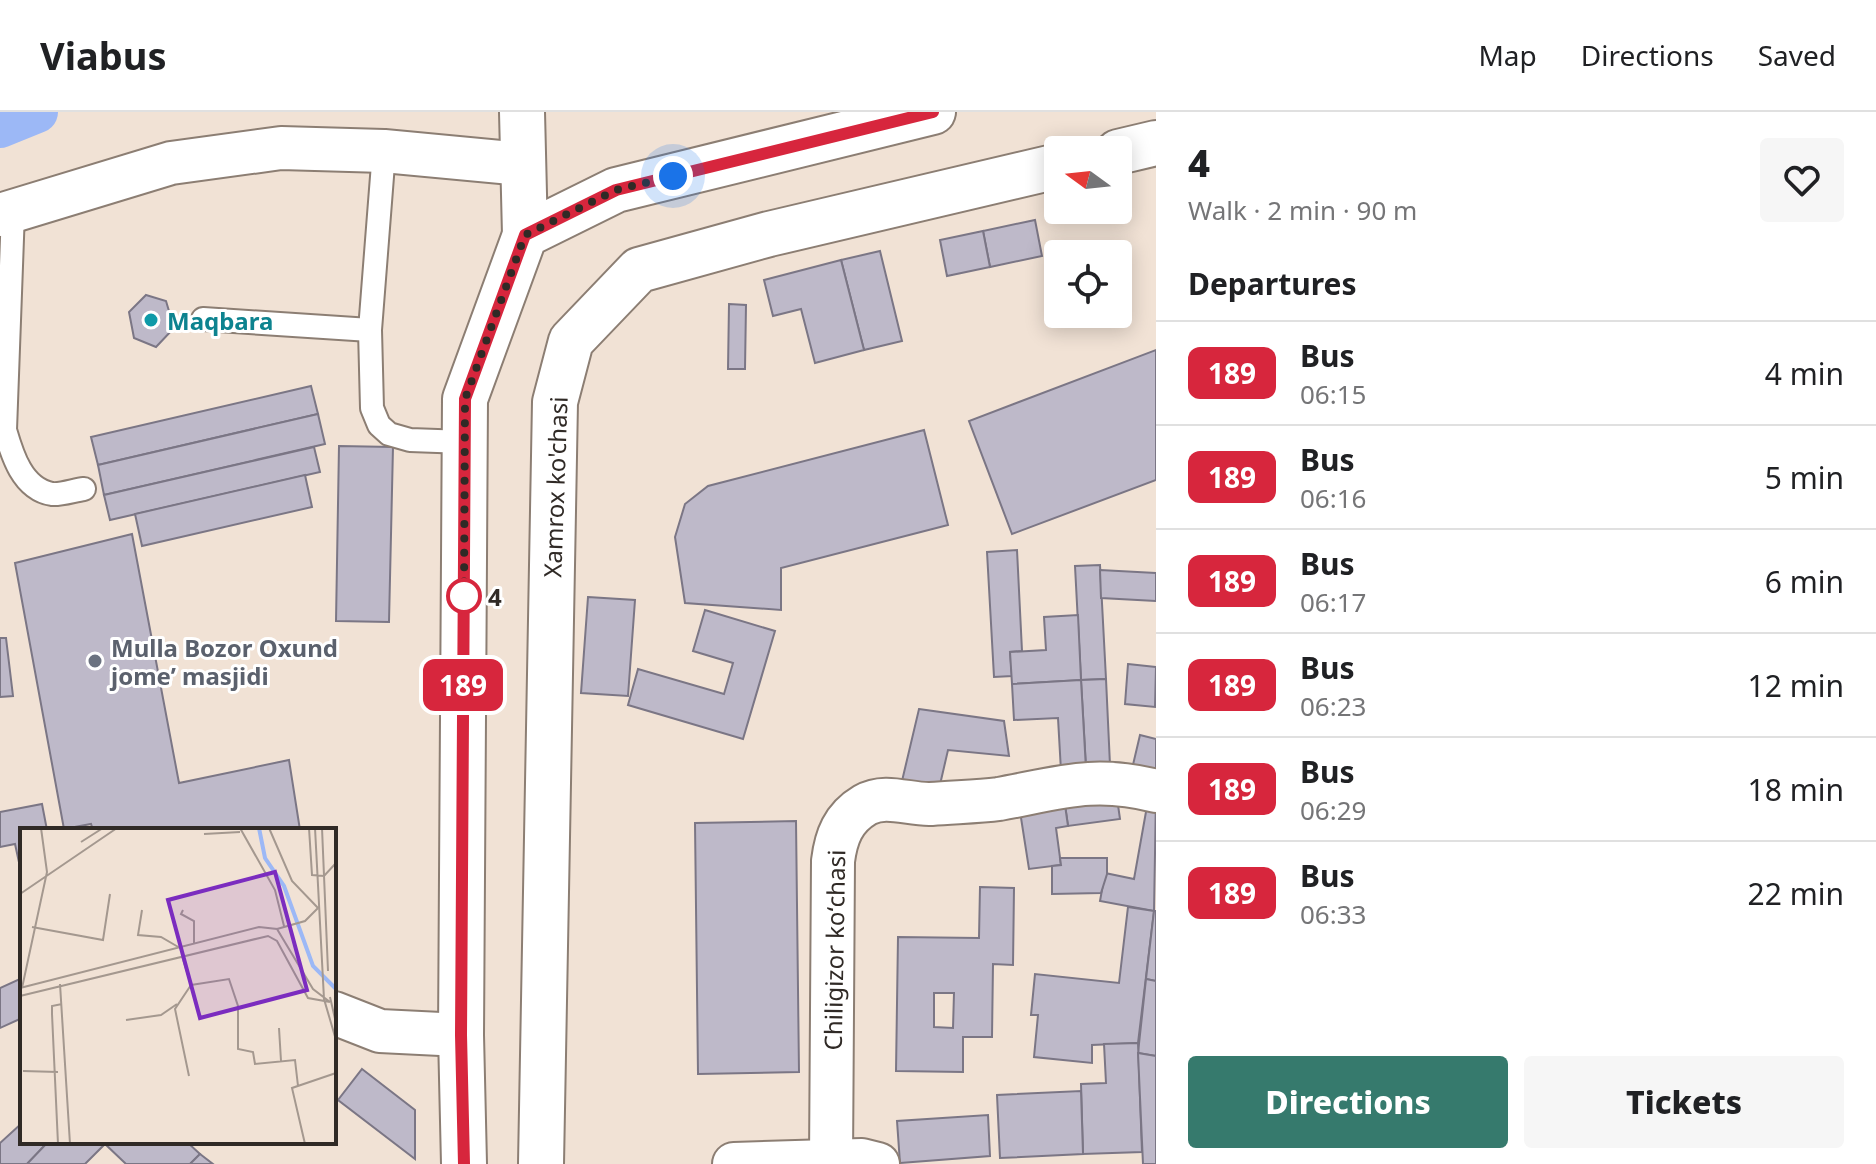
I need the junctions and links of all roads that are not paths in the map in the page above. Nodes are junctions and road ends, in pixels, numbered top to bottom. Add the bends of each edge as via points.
1 (522, 112) edge
2 (933, 112) edge
3 (1156, 143) edge
4 (1132, 149) edge
5 (384, 151) junction
6 (522, 164) junction
7 (1044, 169) edge
8 (7, 213) edge
9 (525, 235) junction
10 (203, 319) dead end
11 (370, 330) junction
12 (465, 442) junction
13 (84, 489) dead end
14 (1156, 791) edge
15 (336, 1014) edge
16 (461, 1035) junction
17 (831, 1161) junction
18 (464, 1164) edge
19 (541, 1164) edge
20 (734, 1164) edge
21 (878, 1164) edge

1 - 6 main road
2 - 9 main road via 616,190
3 - 4 main road
5 - 6 street
5 - 8 street via 281,148 171,163
5 - 11 lane
6 - 9 main road
7 - 19 main road, Xamrox ko'chasi via 639,270 571,341 555,402
8 - 13 lane via 5,430 15,465 32,483 52,494
9 - 12 main road via 465,399
10 - 11 lane
11 - 12 lane via 372,408 379,425 410,440
12 - 16 main road
14 - 17 street, Chiligizor koʻchasi via 1080,782 996,799 921,804 883,798 867,804 841,828 833,861
15 - 16 street via 380,1031
16 - 18 main road
17 - 20 street
17 - 21 street

